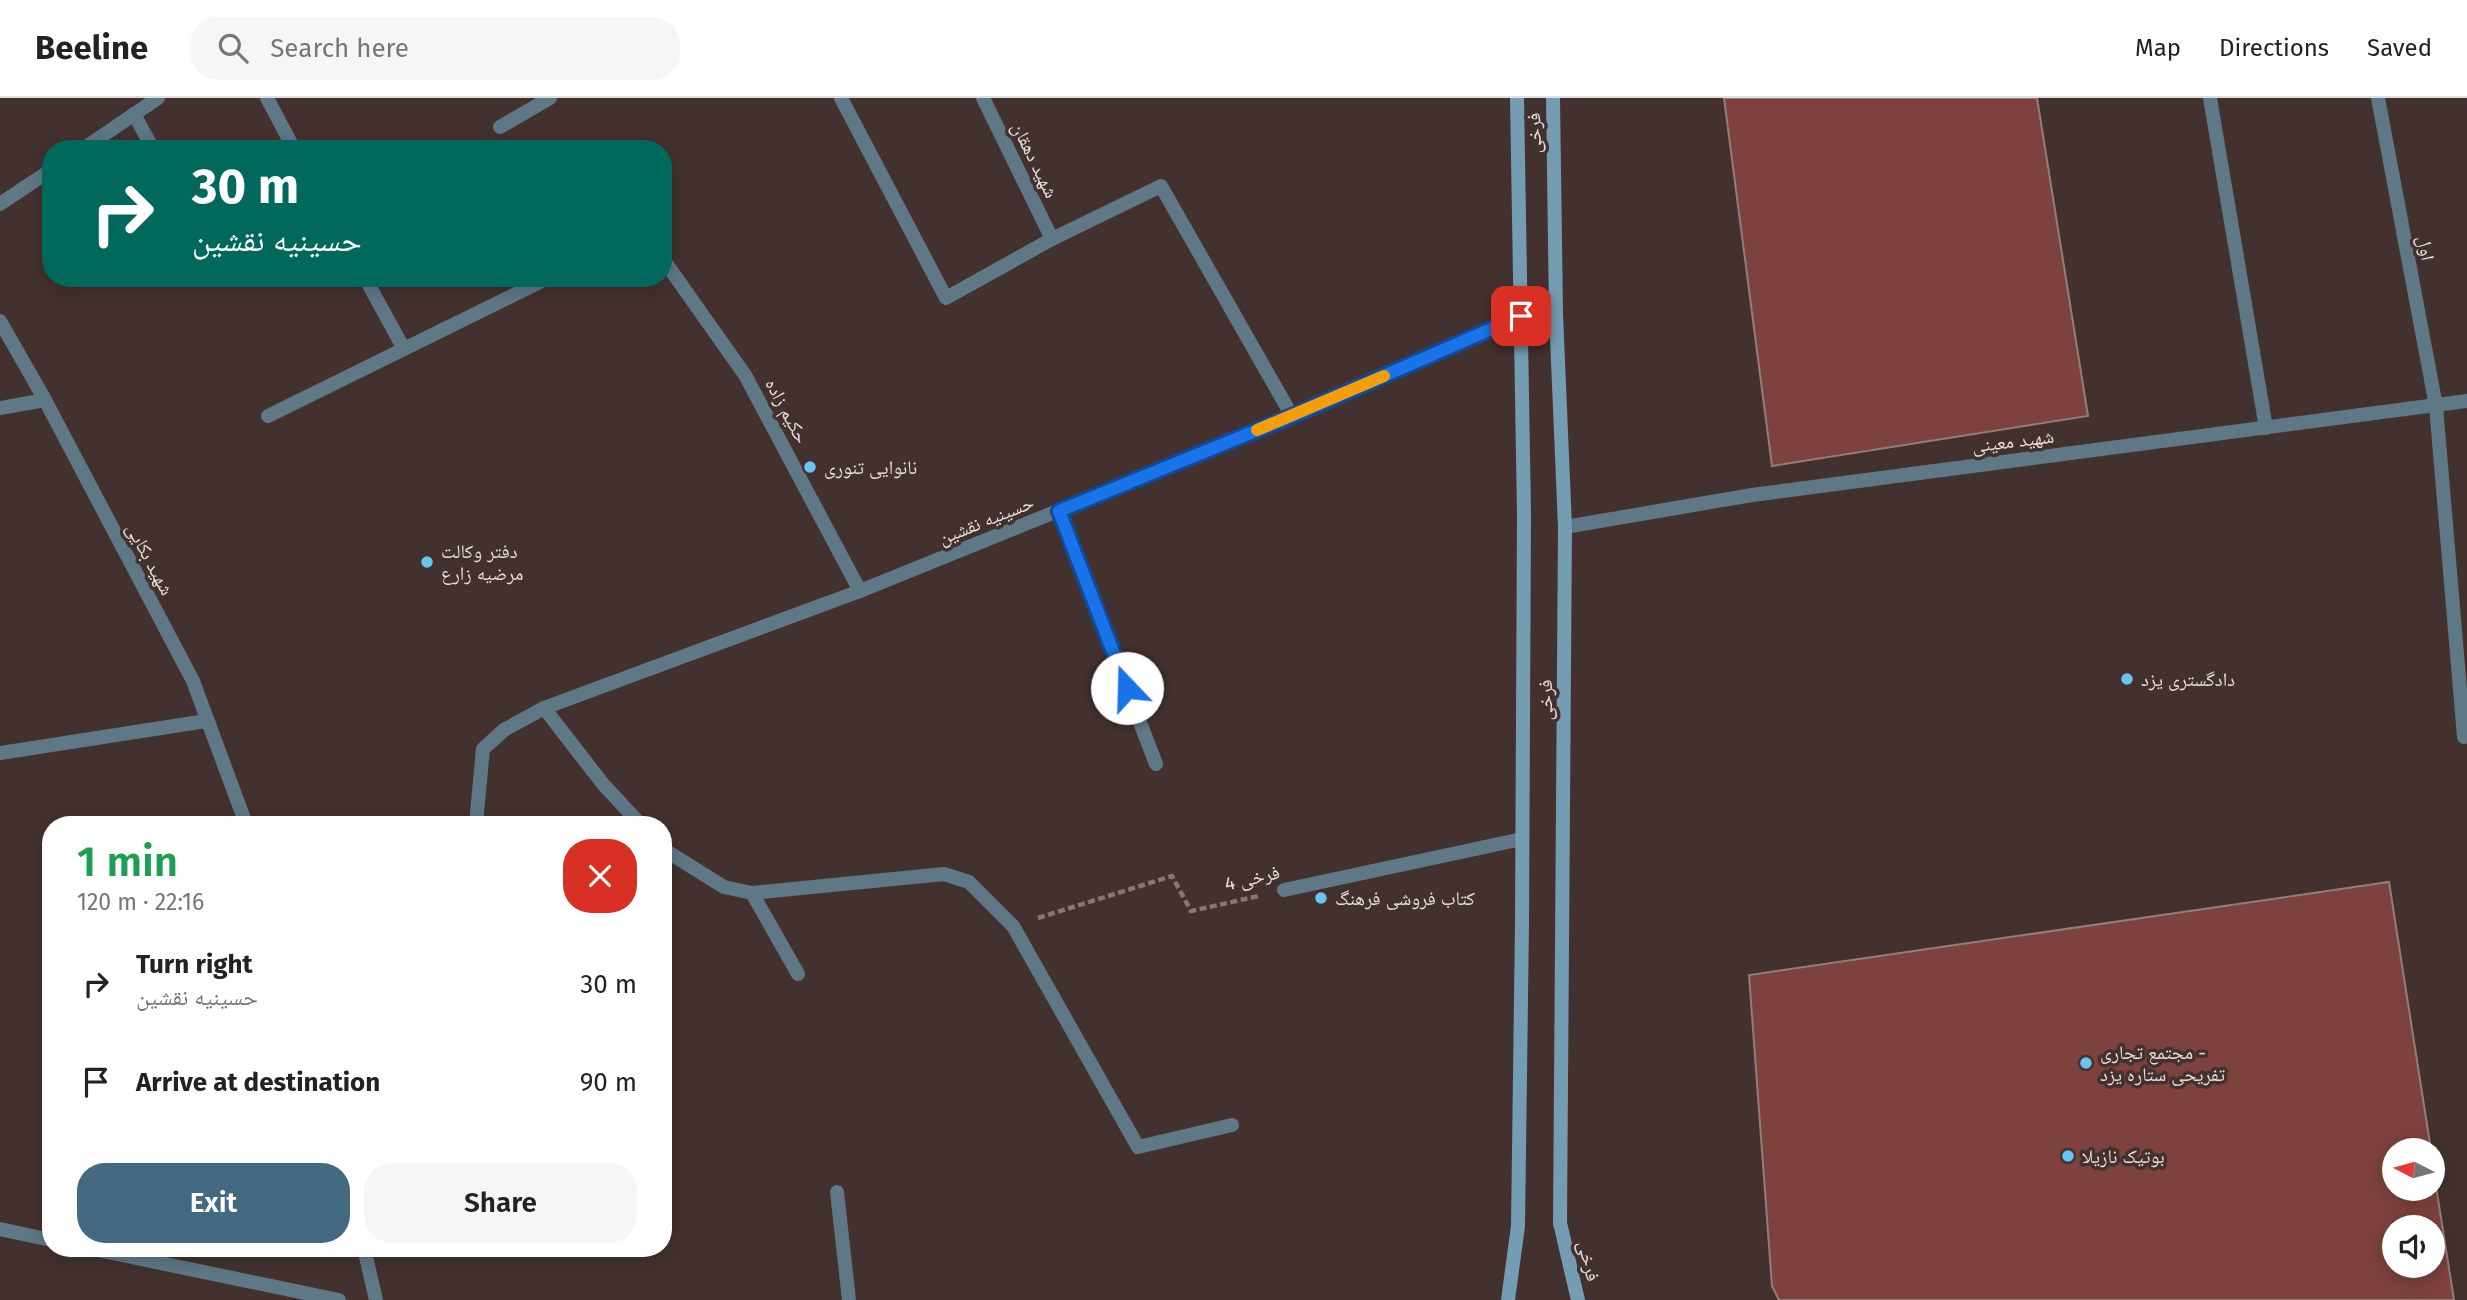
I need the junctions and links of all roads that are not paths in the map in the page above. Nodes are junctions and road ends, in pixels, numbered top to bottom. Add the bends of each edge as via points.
1 (158, 98) edge
2 (267, 98) edge
3 (550, 98) edge
4 (841, 98) edge
5 (983, 98) edge
6 (1517, 98) edge
7 (1553, 98) edge
8 (2210, 98) edge
9 (2378, 98) edge
10 (134, 114) junction
11 (500, 127) dead end
12 (96, 140) edge
13 (148, 140) edge
14 (289, 140) edge
15 (42, 176) edge
16 (0, 204) edge
17 (1052, 239) junction
18 (672, 272) edge
19 (370, 287) edge
20 (530, 287) edge
21 (1521, 316) junction
22 (0, 321) edge
23 (404, 349) junction
24 (44, 400) junction
25 (2467, 401) edge
26 (2436, 406) junction
27 (0, 408) edge
28 (268, 416) dead end
29 (1292, 416) junction
30 (2266, 428) junction
31 (1059, 511) junction
32 (1565, 527) junction
33 (860, 591) junction
34 (544, 708) junction
35 (206, 721) junction
36 (2464, 737) dead end
37 (0, 753) edge
38 (1156, 764) dead end
39 (243, 816) edge
40 (476, 816) edge
41 (633, 816) edge
42 (1522, 839) junction
43 (672, 855) edge
44 (1284, 890) road end
45 (752, 892) junction
46 (798, 974) dead end
47 (1232, 1125) dead end
48 (837, 1192) dead end
49 (0, 1229) edge
50 (42, 1238) edge
51 (131, 1257) edge
52 (366, 1257) edge
53 (339, 1300) edge
54 (376, 1300) edge
55 (849, 1300) edge
56 (1508, 1300) edge
57 (1578, 1300) edge

1 - 10 street
2 - 14 street
3 - 11 street
4 - 17 street via 946,298
5 - 17 street, شهید دهقان
6 - 21 main road, فرخی
7 - 32 main road, فرخی
8 - 30 street
9 - 26 street, اول
10 - 12 street
10 - 13 street
15 - 16 street
17 - 29 street via 1161,186
18 - 33 street, حکیم زاده via 745,374
19 - 23 street
20 - 23 street
21 - 29 street, حسینیه نقشین
21 - 42 main road, فرخی
22 - 24 street, شهید بکایی
23 - 28 street
24 - 27 street
24 - 35 street, شهید بکایی via 193,681
25 - 26 street, شهید معینی
26 - 30 street, شهید معینی
26 - 36 street, اول
29 - 31 street, حسینیه نقشین
30 - 32 street, شهید معینی via 1752,495
31 - 33 street, حسینیه نقشین
31 - 38 street
32 - 57 main road, فرخی via 1560,1223
33 - 34 street, حسینیه نقشین
34 - 40 street, حسینیه نقشین via 503,730 482,749
34 - 41 street
35 - 37 street
35 - 39 street, شهید بکایی
42 - 44 street, فرخی 4
42 - 56 main road, فرخی via 1518,1226
43 - 45 street via 724,887
45 - 46 street
45 - 47 street via 944,874 969,883 1013,926 1138,1147
48 - 55 street
49 - 50 street
51 - 53 street
52 - 54 street

